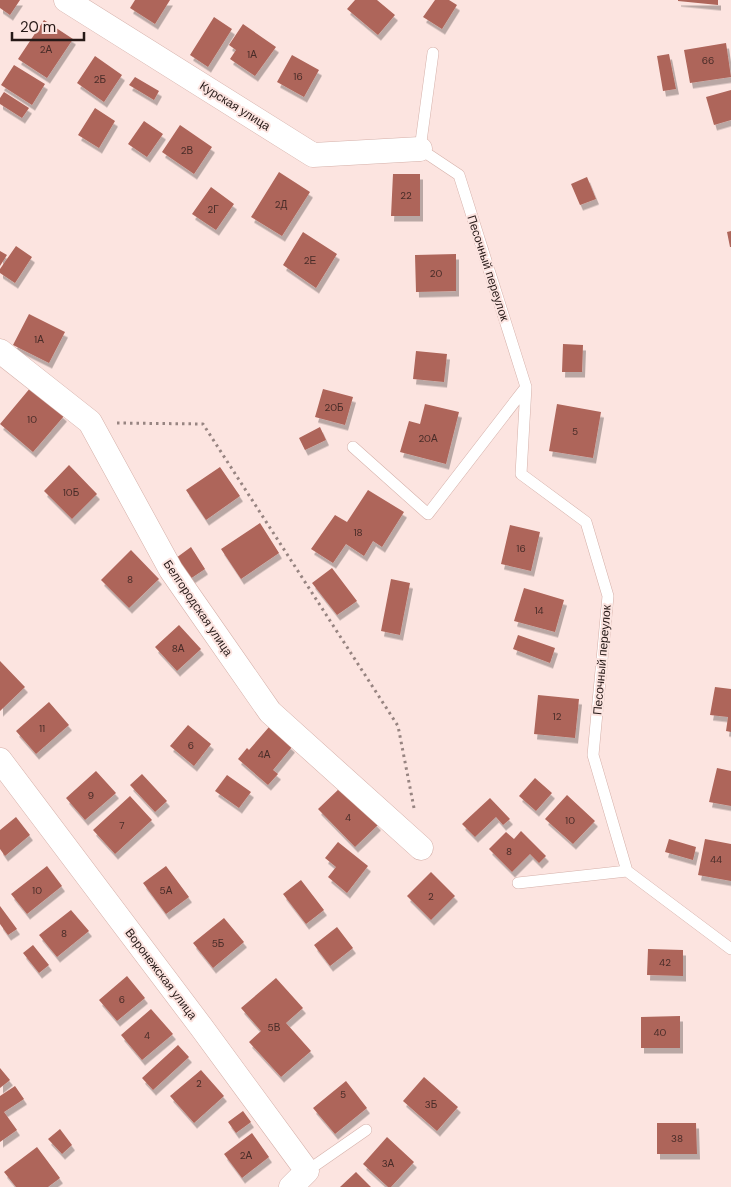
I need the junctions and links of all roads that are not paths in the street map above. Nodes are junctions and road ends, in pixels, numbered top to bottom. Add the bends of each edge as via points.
1 (66, 0) edge
2 (432, 53) dead end
3 (420, 149) junction
4 (0, 351) edge
5 (526, 387) junction
6 (353, 447) dead end
7 (0, 760) edge
8 (421, 848) dead end
9 (627, 871) junction
10 (518, 883) dead end
11 (731, 949) edge
12 (366, 1130) dead end
13 (299, 1179) edge

1 - 3 street, Курская улица via 313,155
2 - 3 lane
3 - 5 lane, Песочный переулок via 459,175
4 - 8 street, Белгородская улица via 90,422 170,570 270,712
5 - 6 lane via 428,514
5 - 9 lane, Песочный переулок via 521,474 586,522 608,596 593,755
7 - 13 street, Воронежская улица via 202,1028
9 - 10 lane
9 - 11 lane
12 - 13 lane

